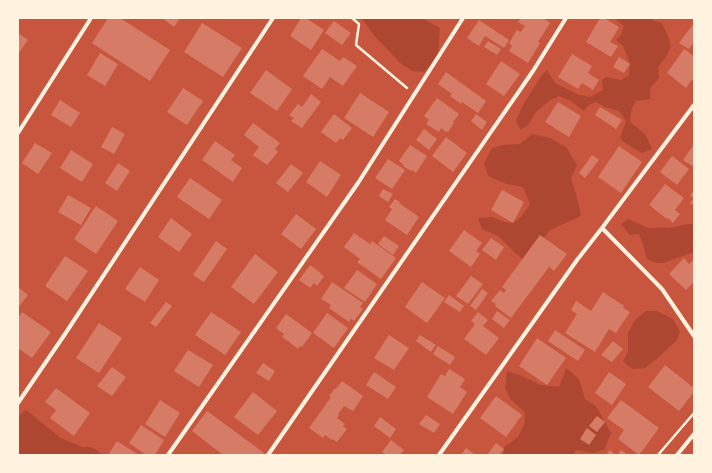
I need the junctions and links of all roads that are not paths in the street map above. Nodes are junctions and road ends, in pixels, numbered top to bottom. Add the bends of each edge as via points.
1 (91, 18) edge
2 (273, 18) edge
3 (464, 18) edge
4 (566, 18) edge
5 (694, 105) edge
6 (18, 133) edge
7 (602, 228) junction
8 (694, 336) edge
9 (18, 403) edge
10 (694, 434) edge
11 (168, 455) edge
12 (268, 455) edge
13 (439, 455) edge
14 (677, 455) edge

1 - 6 street
2 - 9 street
3 - 11 street via 358,183
4 - 12 street via 533,71
5 - 7 street
7 - 8 street via 662,289
7 - 13 street
10 - 14 street

